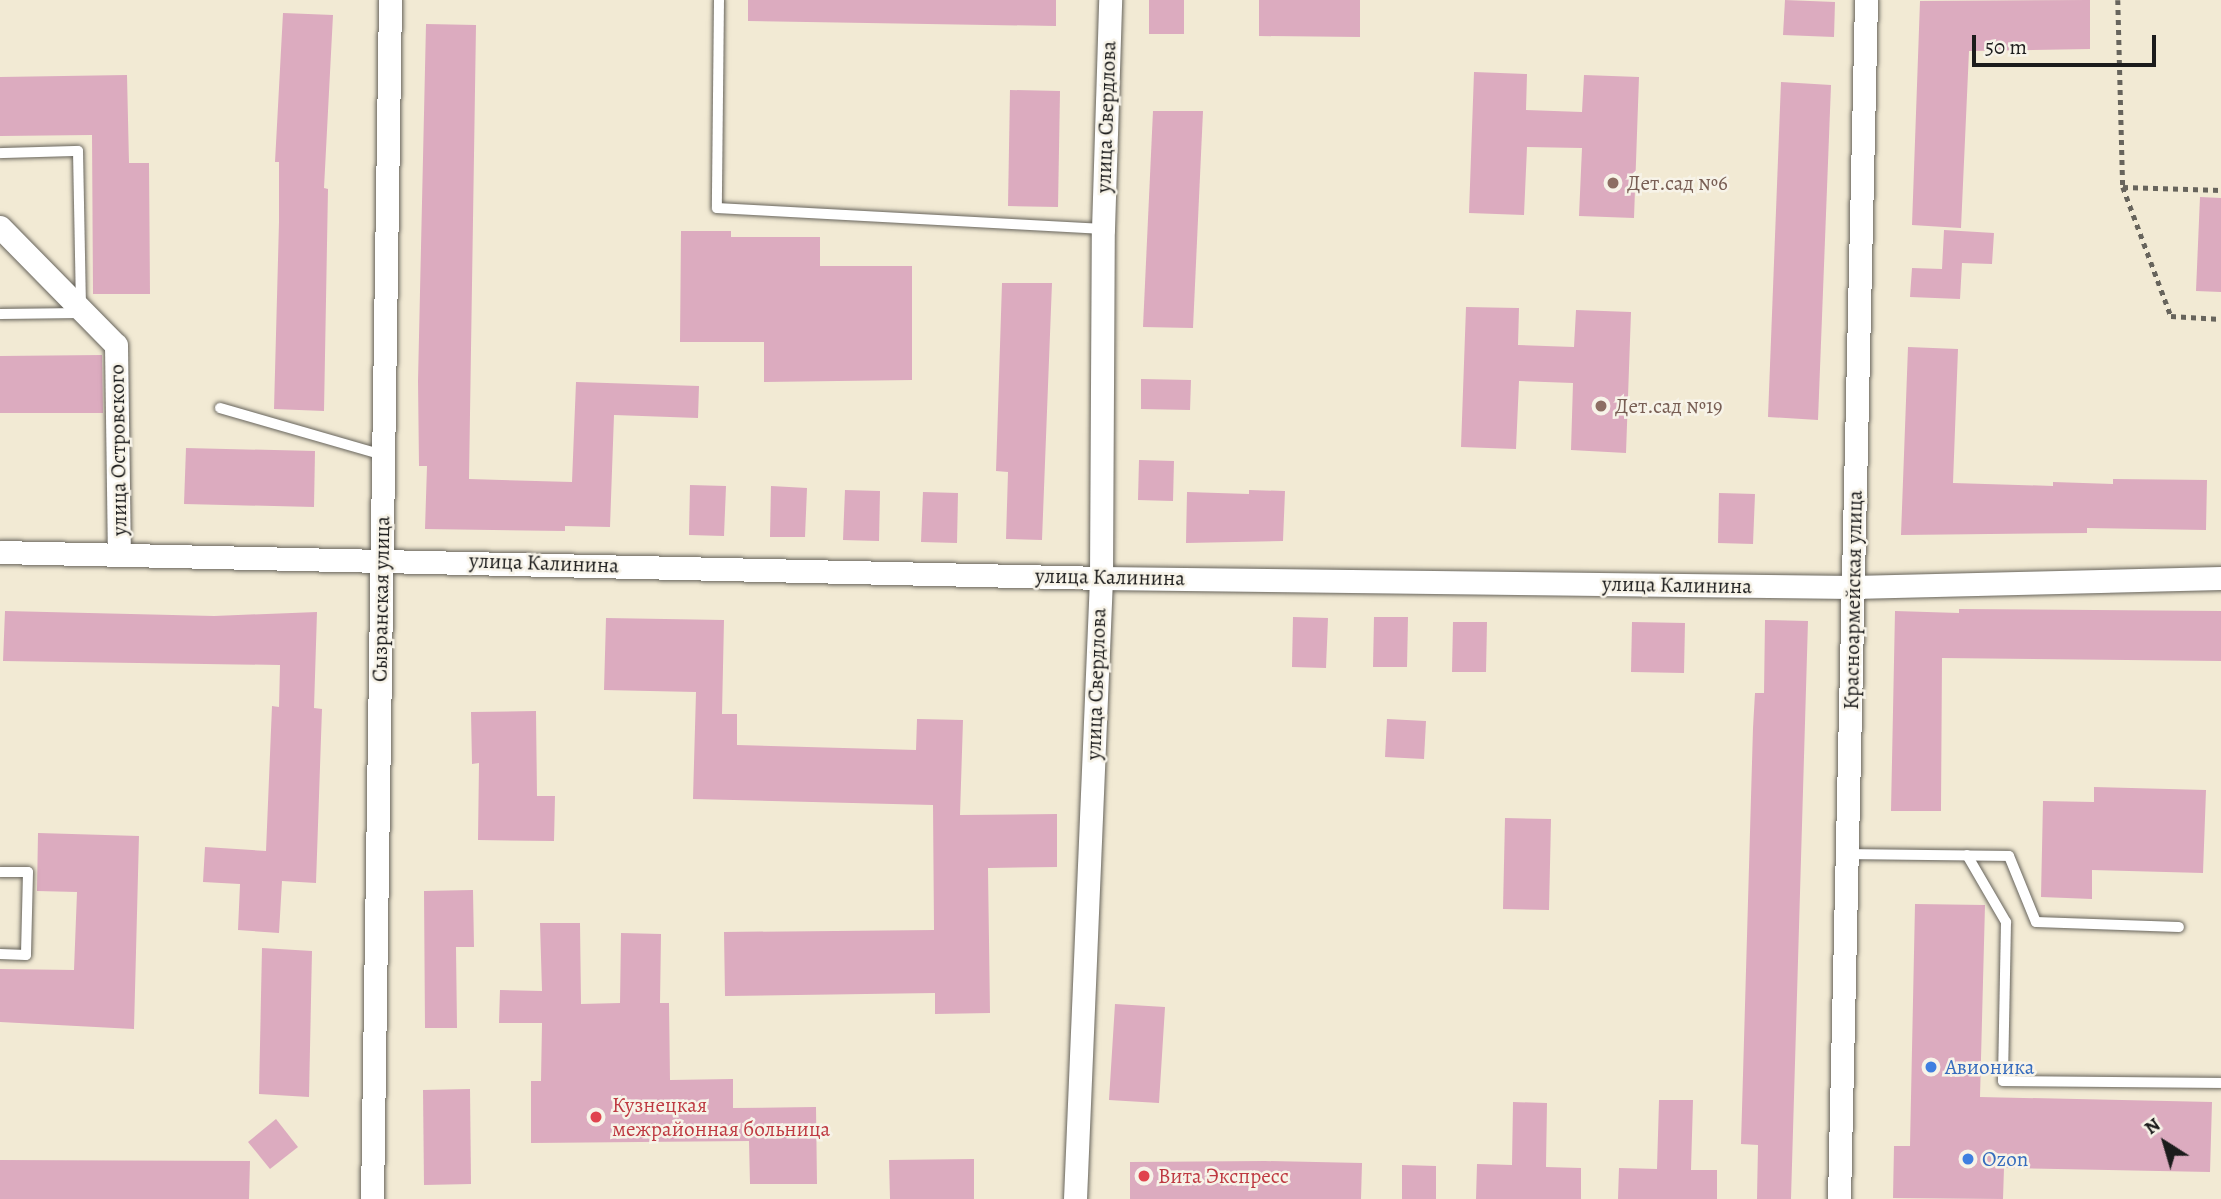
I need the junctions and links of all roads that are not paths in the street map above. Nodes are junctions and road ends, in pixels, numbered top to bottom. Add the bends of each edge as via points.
1 (390, 0) edge
2 (719, 0) edge
3 (1110, 0) edge
4 (1866, 0) edge
5 (0, 153) edge
6 (0, 227) edge
7 (1103, 229) junction
8 (81, 313) junction
9 (0, 314) edge
10 (220, 408) dead end
11 (383, 454) junction
12 (0, 552) edge
13 (119, 552) junction
14 (382, 558) junction
15 (1101, 578) junction
16 (2221, 578) edge
17 (1853, 587) junction
18 (1847, 854) junction
19 (1967, 855) junction
20 (0, 872) edge
21 (2179, 927) dead end
22 (0, 954) edge
23 (2221, 1083) edge
24 (372, 1199) edge
25 (1075, 1199) edge
26 (1839, 1199) edge

1 - 11 street, Сызранская улица
2 - 7 lane via 717,208
3 - 7 street, улица Свердлова
4 - 17 street, Красноармейская улица
5 - 8 lane via 78,151
6 - 8 street, улица Островского
7 - 15 street, улица Свердлова
8 - 9 lane
8 - 13 street, улица Островского via 116,345
10 - 11 lane
11 - 14 street, Сызранская улица
12 - 13 street, улица Калинина
13 - 14 street, улица Калинина
14 - 15 street, улица Калинина
14 - 24 street, Сызранская улица
15 - 17 street, улица Калинина
15 - 25 street, улица Свердлова
16 - 17 street, улица Калинина
17 - 18 street, Красноармейская улица
18 - 19 lane
18 - 26 street, Красноармейская улица
19 - 21 lane via 2009,856 2036,922
19 - 23 lane via 2006,922 2003,1082
20 - 22 lane via 28,872 26,955

